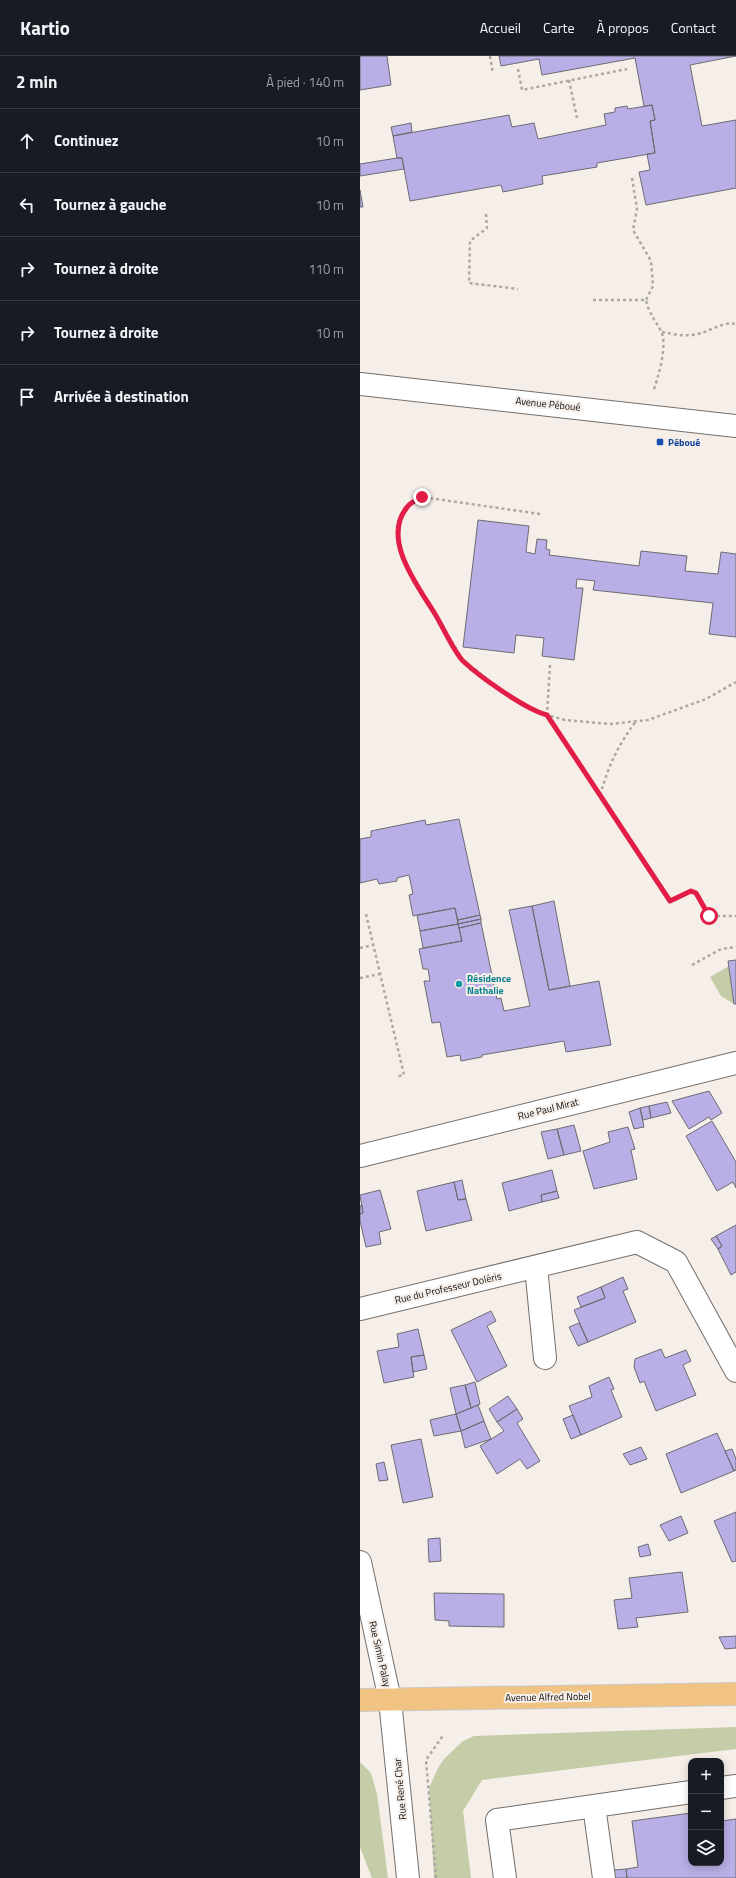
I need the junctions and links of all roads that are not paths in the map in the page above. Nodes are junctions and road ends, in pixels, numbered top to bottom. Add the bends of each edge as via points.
1 (360, 384) edge
2 (736, 426) edge
3 (736, 1063) edge
4 (360, 1156) edge
5 (536, 1267) junction
6 (360, 1309) edge
7 (545, 1358) dead end
8 (736, 1371) edge
9 (360, 1562) edge
10 (736, 1694) edge
11 (360, 1700) edge
12 (390, 1700) junction
13 (736, 1786) edge
14 (724, 1788) edge
15 (688, 1792) edge
16 (594, 1806) junction
17 (408, 1878) edge
18 (505, 1878) edge
19 (604, 1878) edge

1 - 2 street, Avenue Péboué
3 - 4 street, Rue Paul Mirat
5 - 6 street, Rue du Professeur Doléris
5 - 7 street
5 - 8 street, Rue du Professeur Doléris via 637,1242 676,1262
9 - 12 street, Rue Simin Palay
10 - 12 main road, Avenue Alfred Nobel
11 - 12 main road, Avenue Alfred Nobel
12 - 17 street, Rue René Char
13 - 14 street
15 - 16 street
16 - 18 street via 497,1820
16 - 19 street

